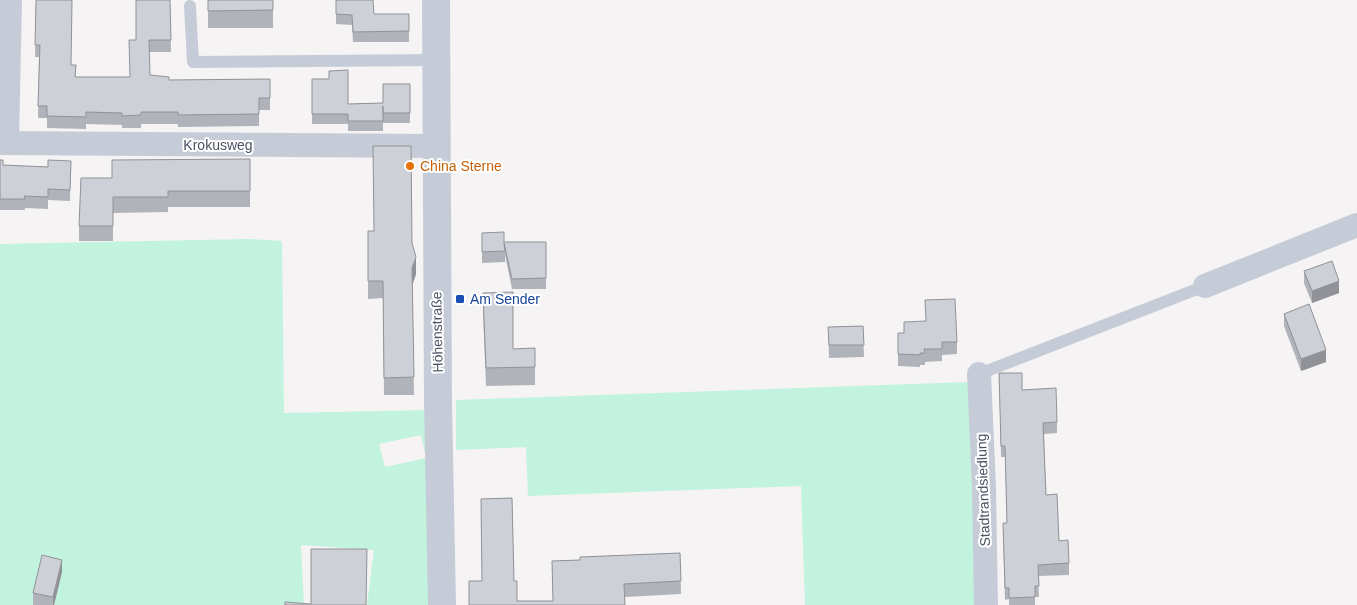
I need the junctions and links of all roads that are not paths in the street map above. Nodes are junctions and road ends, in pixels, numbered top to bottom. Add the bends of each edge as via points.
1 (10, 0) edge
2 (436, 0) edge
3 (190, 6) dead end
4 (436, 60) junction
5 (4, 143) edge
6 (436, 146) junction
7 (1357, 225) edge
8 (1205, 286) joint
9 (979, 374) joint
10 (442, 605) edge
11 (986, 605) edge

1 - 5 street
2 - 4 street, Höhenstraße
3 - 4 lane via 193,62
4 - 6 street, Höhenstraße
5 - 6 street, Krokusweg
6 - 10 street, Höhenstraße
7 - 8 street
8 - 9 lane
9 - 11 street, Stadtrandsiedlung

